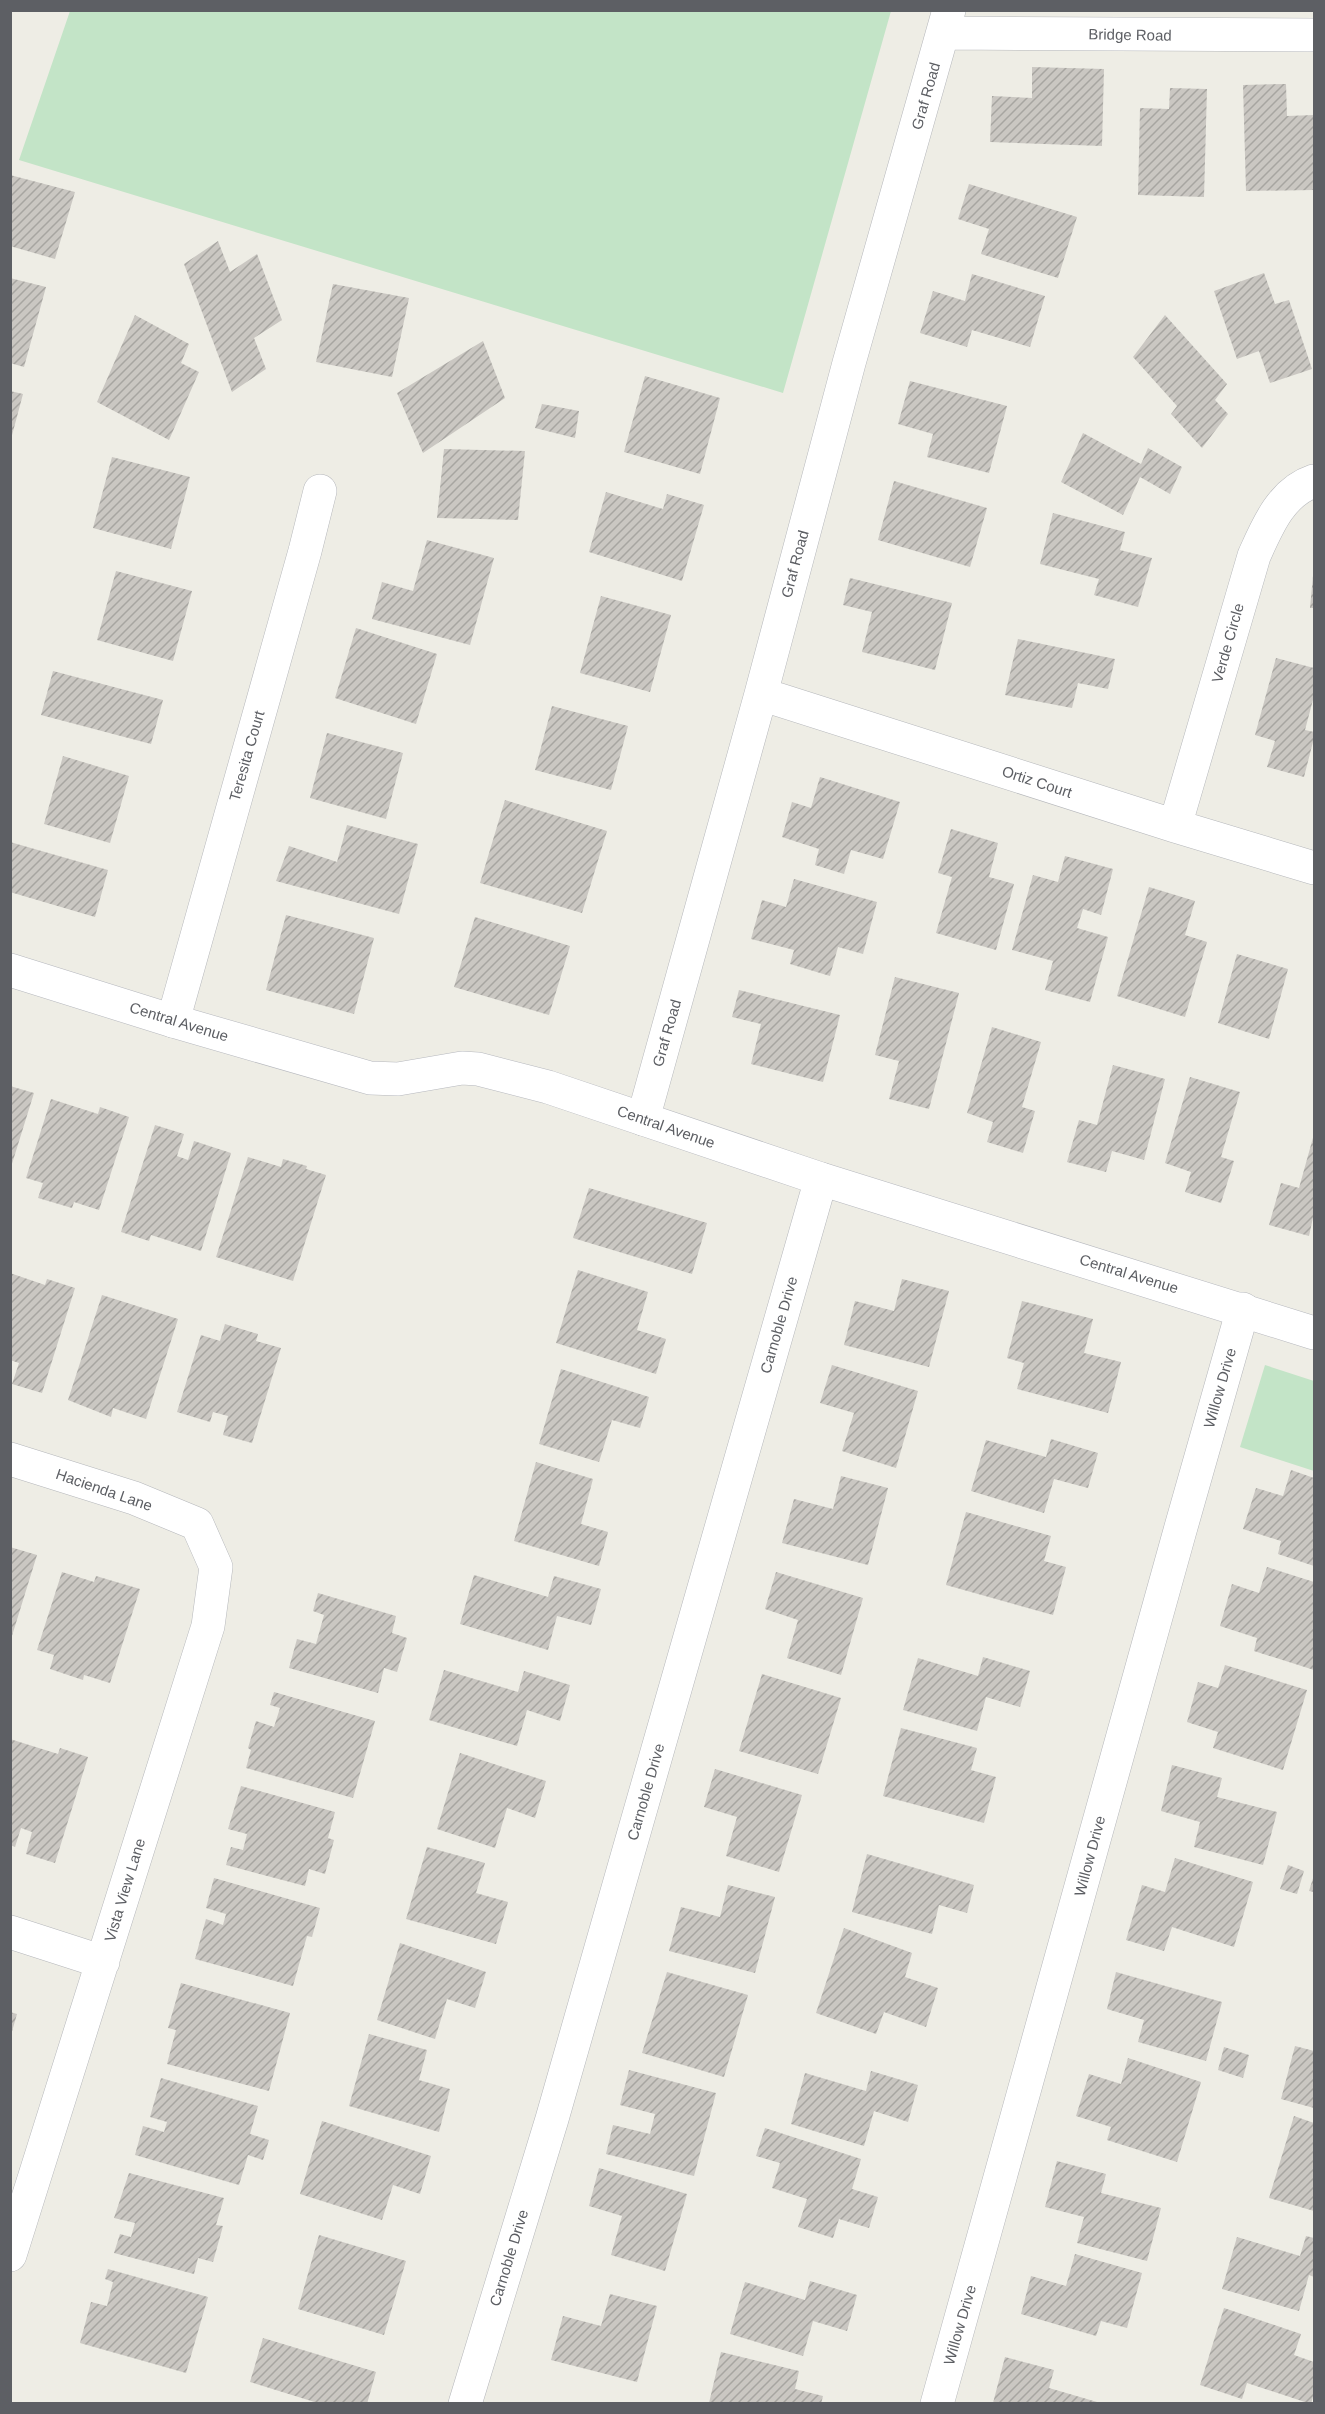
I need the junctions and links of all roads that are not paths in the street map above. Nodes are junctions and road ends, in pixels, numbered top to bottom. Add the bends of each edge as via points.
1 (947, 22) edge
2 (1314, 35) edge
3 (1314, 481) edge
4 (320, 491) dead end
5 (761, 694) junction
6 (1175, 826) junction
7 (1314, 868) edge
8 (10, 970) edge
9 (173, 1021) junction
10 (643, 1119) junction
11 (821, 1179) junction
12 (1243, 1309) junction
13 (1314, 1333) edge
14 (10, 1459) edge
15 (197, 1524) joint
16 (10, 1932) edge
17 (103, 1962) junction
18 (10, 2255) edge
19 (465, 2403) edge
20 (937, 2403) edge

1 - 2 street, Bridge Road
1 - 5 street, Graf Road via 849,363
3 - 6 street, Verde Circle via 1273,515 1254,556
4 - 9 street, Teresita Court
5 - 6 street, Ortiz Court
5 - 10 street, Graf Road
6 - 7 street, Ortiz Court
8 - 9 street, Central Avenue
9 - 10 street, Central Avenue via 370,1078 398,1079 478,1069 548,1087
10 - 11 street, Central Avenue
11 - 12 street, Central Avenue
11 - 19 street, Carnoble Drive via 552,2119
12 - 13 street, Central Avenue
12 - 20 street, Willow Drive
14 - 15 street, Hacienda Lane via 134,1498
15 - 17 street, Vista View Lane via 216,1567 208,1626
16 - 17 street
17 - 18 street, Vista View Lane

